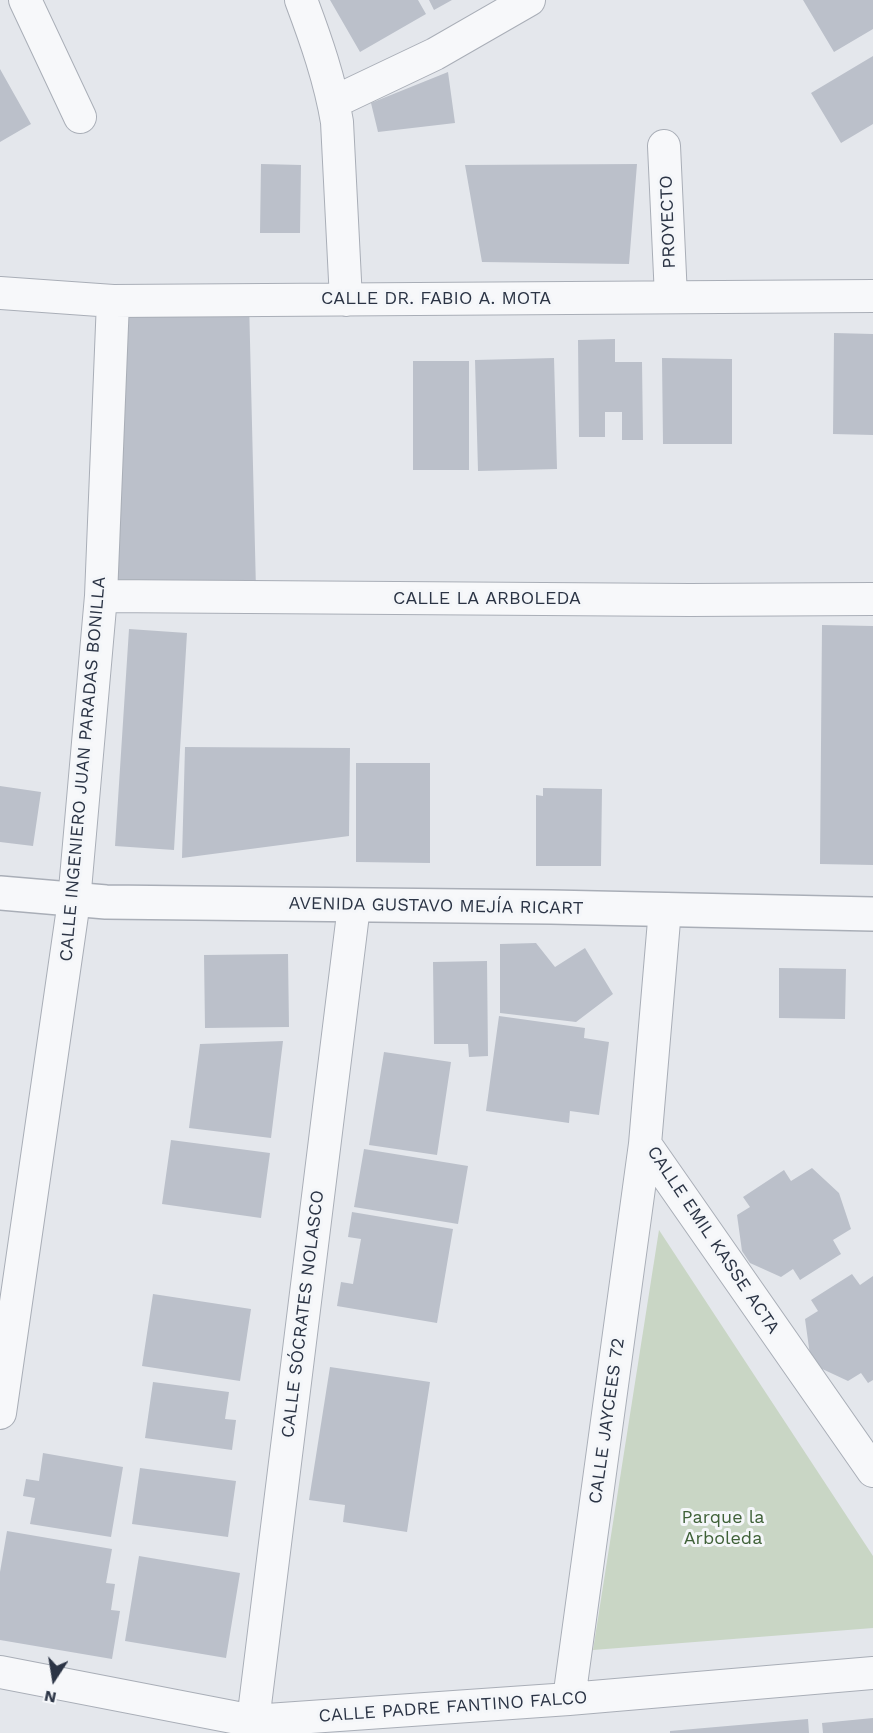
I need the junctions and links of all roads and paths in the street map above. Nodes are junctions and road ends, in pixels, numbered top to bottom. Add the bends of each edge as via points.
1 (25, 0) edge
2 (301, 0) edge
3 (529, 0) edge
4 (334, 102) junction
5 (80, 117) dead end
6 (664, 146) dead end
7 (0, 293) edge
8 (873, 296) edge
9 (671, 297) junction
10 (346, 300) junction
11 (113, 301) junction
12 (101, 596) junction
13 (873, 599) edge
14 (0, 893) edge
15 (74, 901) junction
16 (354, 906) junction
17 (665, 909) junction
18 (873, 914) edge
19 (645, 1144) junction
20 (0, 1413) edge
21 (873, 1471) edge
22 (0, 1672) edge
23 (873, 1673) edge
24 (568, 1699) junction
25 (253, 1721) junction

1 - 5 street
2 - 4 street
3 - 4 street via 435,54
4 - 10 street
6 - 9 street, PROYECTO
7 - 11 street, CALLE DR. FABIO A. MOTA
8 - 9 street, CALLE DR. FABIO A. MOTA
9 - 10 street, CALLE DR. FABIO A. MOTA
10 - 11 street, CALLE DR. FABIO A. MOTA
11 - 12 street, CALLE INGENIERO JUAN PARADAS BONILLA
12 - 13 street, CALLE LA ARBOLEDA
12 - 15 street, CALLE INGENIERO JUAN PARADAS BONILLA
14 - 15 street, AVENIDA GUSTAVO MEJÍA RICART
15 - 16 street, AVENIDA GUSTAVO MEJÍA RICART
15 - 20 street, CALLE INGENIERO JUAN PARADAS BONILLA
16 - 17 street, AVENIDA GUSTAVO MEJÍA RICART
16 - 25 street, CALLE SÓCRATES NOLASCO
17 - 18 street, AVENIDA GUSTAVO MEJÍA RICART
17 - 19 street, CALLE EMIL KASSE ACTA
19 - 21 street, CALLE EMIL KASSE ACTA
19 - 24 street, CALLE JAYCEES 72
22 - 25 street, CALLE PADRE FANTINO FALCO
23 - 24 street, CALLE PADRE FANTINO FALCO
24 - 25 street, CALLE PADRE FANTINO FALCO

